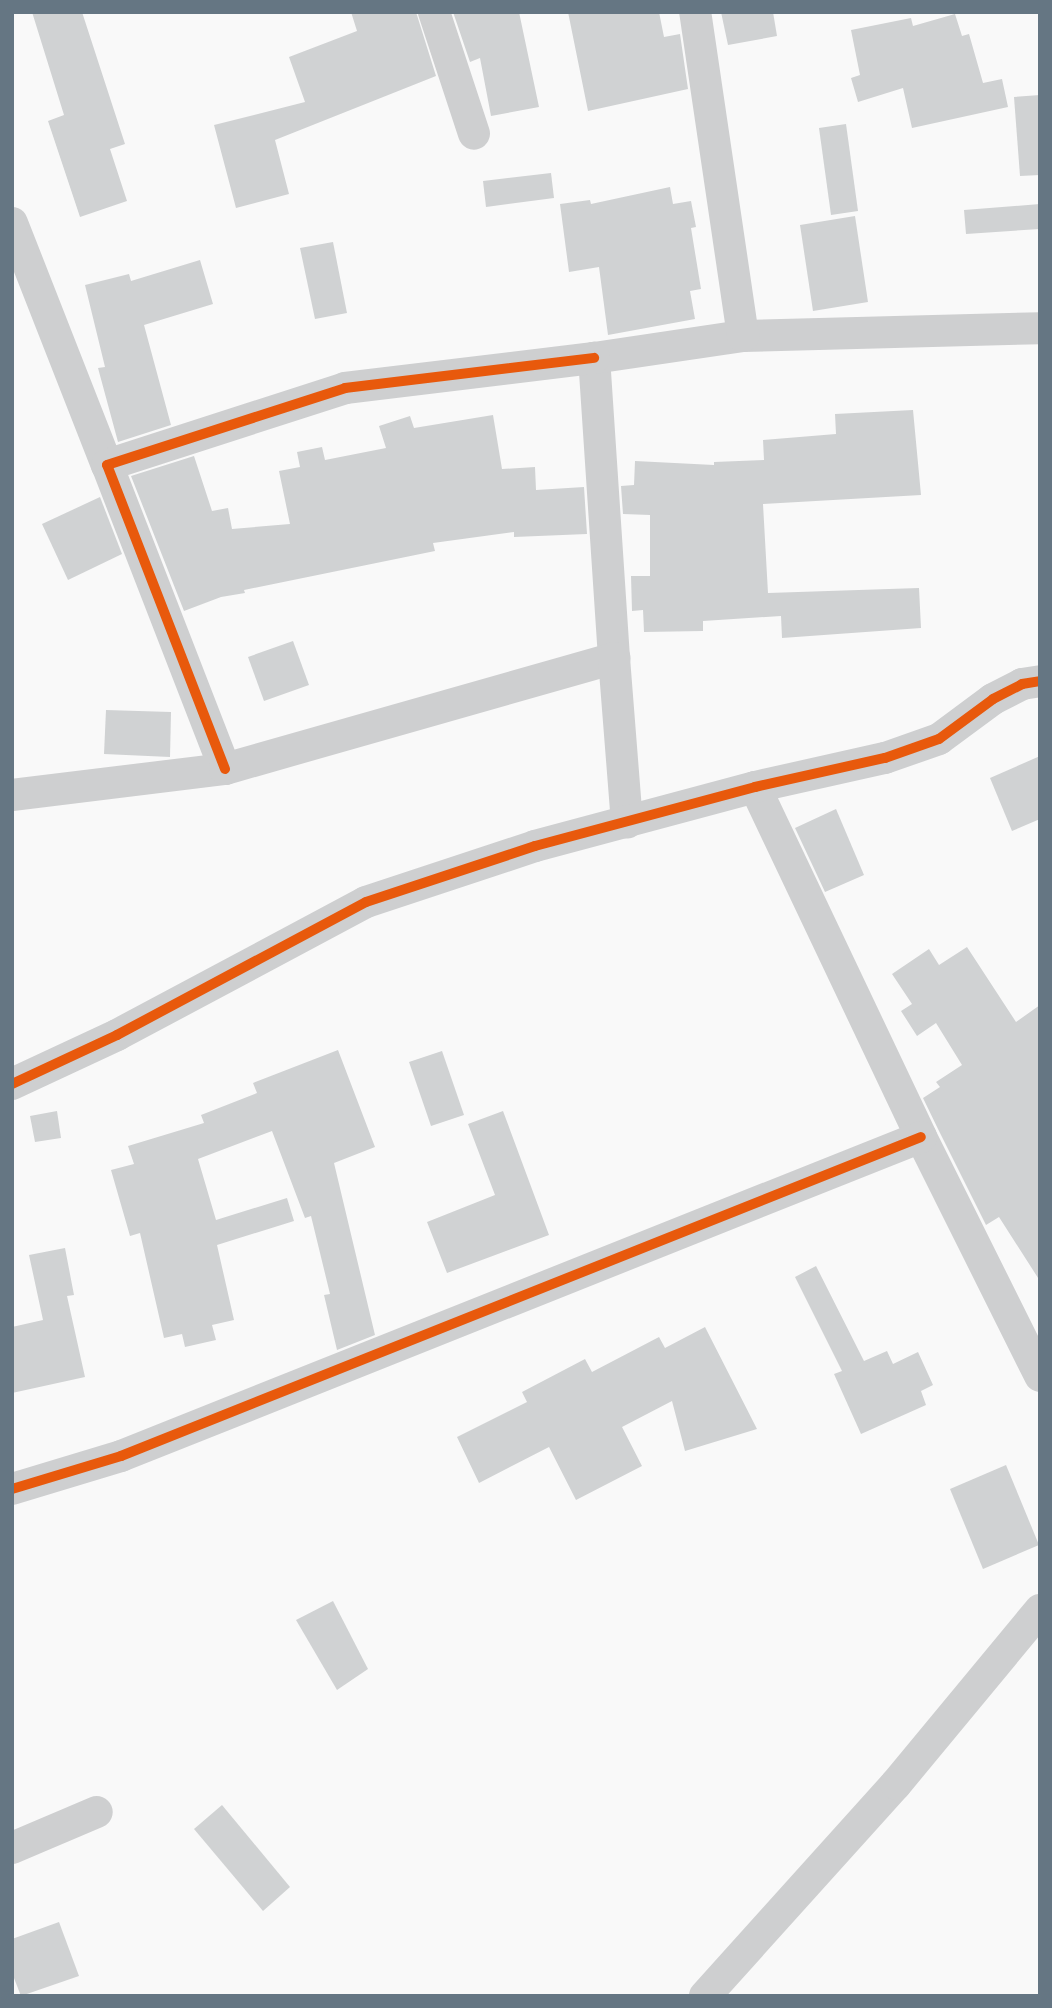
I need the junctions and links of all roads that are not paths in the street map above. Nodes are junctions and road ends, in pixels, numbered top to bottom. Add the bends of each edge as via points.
1 (434, 12) edge
2 (695, 12) edge
3 (474, 134) dead end
4 (12, 223) edge
5 (20, 265) edge
6 (1040, 328) edge
7 (743, 335) junction
8 (594, 358) junction
9 (107, 465) junction
10 (614, 657) junction
11 (1040, 681) edge
12 (225, 769) junction
13 (755, 788) junction
14 (12, 795) edge
15 (626, 822) junction
16 (12, 1084) edge
17 (921, 1137) junction
18 (1040, 1376) edge
19 (12, 1489) edge
20 (1040, 1610) edge
21 (97, 1812) dead end
22 (12, 1848) edge
23 (705, 1996) edge

1 - 3 street
2 - 7 street
4 - 5 street
5 - 9 street
6 - 7 street
7 - 8 street
8 - 9 street via 345,388
8 - 10 street
9 - 12 street
10 - 12 street
10 - 15 street
11 - 13 street via 1022,684 993,699 939,739 885,758
12 - 14 street
13 - 15 street
13 - 17 street
15 - 16 street via 534,846 366,901 117,1034
17 - 18 street
17 - 19 street via 121,1456
20 - 23 street via 896,1784
21 - 22 street

